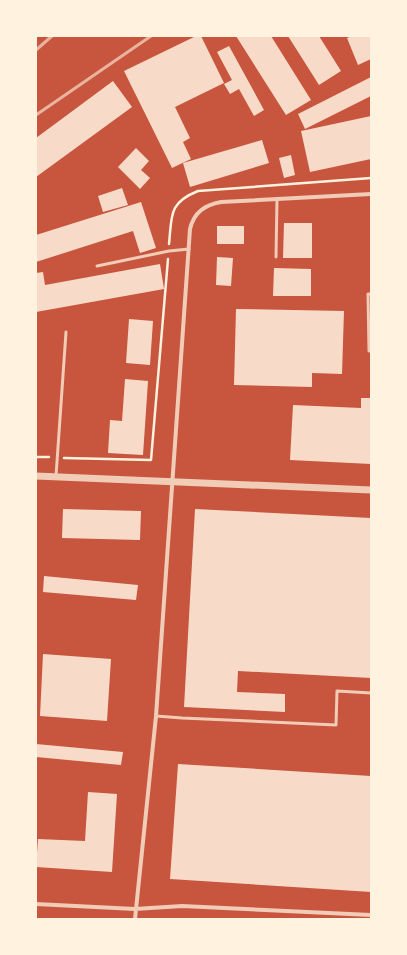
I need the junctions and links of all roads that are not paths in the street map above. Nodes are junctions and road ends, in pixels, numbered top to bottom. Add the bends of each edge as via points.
1 (371, 194) edge
2 (277, 199) junction
3 (189, 249) junction
4 (276, 257) dead end
5 (97, 266) dead end
6 (371, 294) edge
7 (66, 332) dead end
8 (371, 351) edge
9 (36, 476) edge
10 (56, 476) junction
11 (173, 481) junction
12 (371, 490) edge
13 (371, 693) edge
14 (156, 716) junction
15 (36, 904) edge
16 (135, 909) junction
17 (371, 916) edge
18 (135, 919) edge

1 - 2 street
2 - 3 street via 209,204 192,220
2 - 4 lane
3 - 5 lane
3 - 11 street
6 - 8 lane via 368,294 368,351
7 - 10 lane
9 - 10 street
10 - 11 street
11 - 12 street
11 - 14 street
13 - 14 lane via 337,691 336,726
14 - 16 street
15 - 16 street
16 - 17 street via 182,906
16 - 18 street

